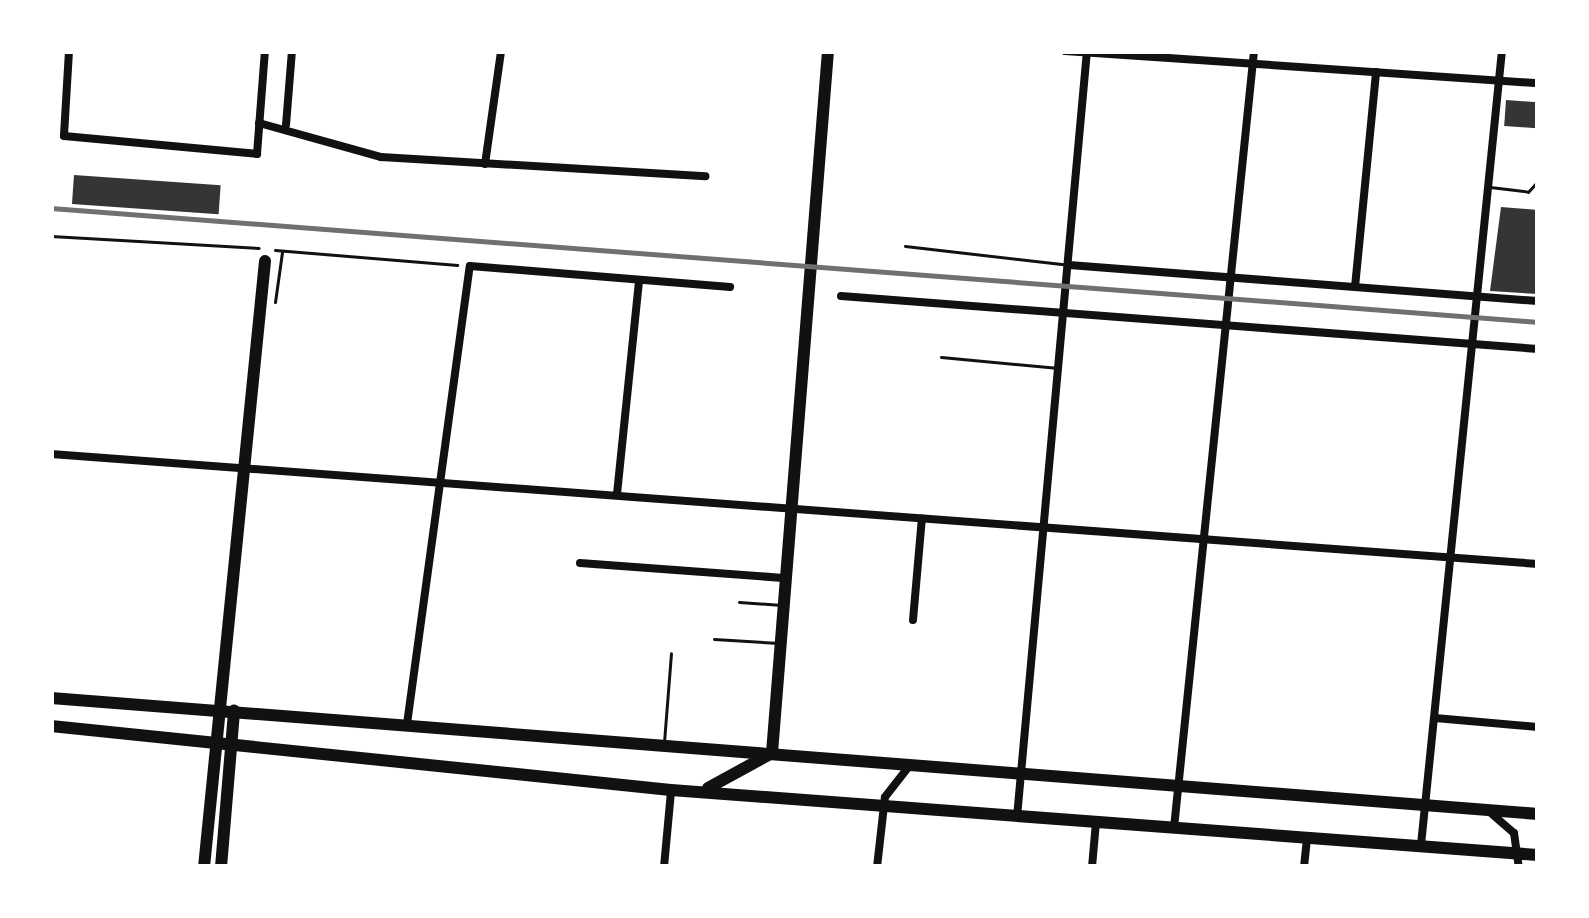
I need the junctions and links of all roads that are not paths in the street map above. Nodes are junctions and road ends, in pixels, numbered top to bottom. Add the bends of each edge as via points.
1 (69, 51) edge
2 (265, 51) edge
3 (292, 51) edge
4 (501, 51) edge
5 (828, 51) edge
6 (1065, 51) edge
7 (1253, 51) edge
8 (1502, 51) edge
9 (1087, 52) edge
10 (1252, 64) junction
11 (1376, 72) junction
12 (1499, 80) junction
13 (1538, 82) edge
14 (259, 123) junction
15 (286, 124) junction
16 (485, 164) junction
17 (705, 176) dead end
18 (1538, 181) edge
19 (1488, 186) junction
20 (905, 246) dead end
21 (265, 261) dead end
22 (1070, 265) junction
23 (1228, 277) junction
24 (639, 280) junction
25 (730, 287) dead end
26 (1355, 287) junction
27 (841, 296) dead end
28 (1477, 297) junction
29 (1538, 301) edge
30 (1064, 312) junction
31 (1224, 324) junction
32 (1472, 344) junction
33 (1538, 349) edge
34 (941, 357) dead end
35 (1059, 368) junction
36 (51, 454) edge
37 (245, 468) junction
38 (440, 482) junction
39 (616, 494) junction
40 (791, 508) junction
41 (922, 518) junction
42 (1045, 528) junction
43 (1202, 540) junction
44 (1452, 557) junction
45 (580, 563) dead end
46 (1538, 564) edge
47 (786, 578) junction
48 (739, 602) dead end
49 (784, 605) junction
50 (913, 620) dead end
51 (714, 639) dead end
52 (781, 643) junction
53 (671, 653) dead end
54 (51, 698) edge
55 (228, 711) junction
56 (1435, 718) junction
57 (406, 724) junction
58 (51, 726) edge
59 (1538, 727) edge
60 (214, 741) junction
61 (230, 742) junction
62 (664, 744) junction
63 (772, 753) junction
64 (911, 765) junction
65 (1022, 773) junction
66 (1178, 785) junction
67 (671, 790) junction
68 (1425, 805) junction
69 (883, 807) junction
70 (1478, 809) junction
71 (1538, 814) edge
72 (1017, 817) junction
73 (1096, 823) junction
74 (1174, 828) junction
75 (1307, 838) junction
76 (1420, 847) junction
77 (1538, 856) edge
78 (1520, 861) edge
79 (204, 867) edge
80 (221, 867) edge
81 (664, 867) edge
82 (878, 867) edge
83 (1092, 867) edge
84 (1304, 867) edge

1 - 14 street via 64,136 257,154
2 - 14 street
3 - 15 street
4 - 16 street
5 - 40 main road
6 - 9 street
7 - 10 street
8 - 12 street
9 - 10 street
9 - 22 street
10 - 11 street
10 - 23 street
11 - 12 street
11 - 26 street
12 - 13 street
12 - 19 street
14 - 15 street
15 - 16 street via 348,152
16 - 17 street
18 - 19 lane via 1528,192
19 - 28 street
20 - 22 lane
21 - 37 main road
22 - 23 street
22 - 30 street
23 - 26 street
23 - 31 street
24 - 25 street
24 - 38 street via 470,266
24 - 39 street
26 - 28 street
27 - 30 street
28 - 29 street
28 - 32 street
30 - 31 street
30 - 35 street
31 - 32 street
31 - 43 street
32 - 33 street
32 - 44 street
34 - 35 lane
35 - 42 street
36 - 37 street
37 - 38 street
37 - 55 main road
38 - 39 street
38 - 57 street
39 - 40 street
40 - 41 street
40 - 47 main road
41 - 42 street
41 - 50 street
42 - 43 street
42 - 65 street
43 - 44 street
43 - 66 street
44 - 46 street
44 - 56 street
45 - 47 street
47 - 49 main road
48 - 49 lane
49 - 52 main road
51 - 52 lane
52 - 63 main road
53 - 62 lane
54 - 55 main road
55 - 57 main road
55 - 60 main road
55 - 61 main road
56 - 59 street
56 - 68 street
57 - 62 main road
58 - 60 main road
60 - 61 main road
60 - 79 main road
61 - 67 main road
61 - 80 main road
62 - 63 main road
63 - 64 main road
63 - 67 main road via 727,785
64 - 65 main road
64 - 69 street
65 - 66 main road
65 - 72 street
66 - 68 main road
66 - 74 street
67 - 69 main road
67 - 81 street
68 - 70 main road
68 - 76 street
69 - 72 main road
69 - 82 street
70 - 71 main road
70 - 78 street via 1507,824
72 - 73 main road
73 - 74 main road
73 - 83 street
74 - 75 main road
75 - 76 main road
75 - 84 street
76 - 78 main road
77 - 78 main road

